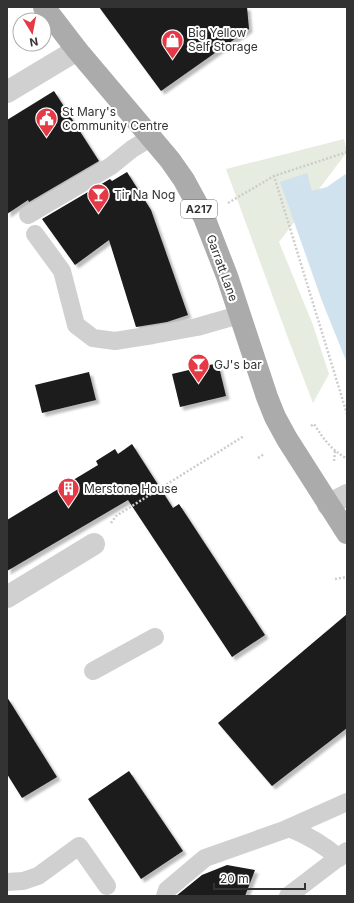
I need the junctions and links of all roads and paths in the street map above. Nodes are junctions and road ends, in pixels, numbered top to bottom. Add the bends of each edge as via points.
1 (44, 7) edge
2 (77, 50) junction
3 (7, 92) edge
4 (150, 138) junction
5 (347, 152) edge
6 (274, 176) junction
7 (28, 215) dead end
8 (204, 218) junction
9 (35, 234) dead end
10 (239, 315) junction
11 (347, 414) edge
12 (314, 424) dead end
13 (244, 436) dead end
14 (347, 459) edge
15 (347, 495) edge
16 (328, 505) junction
17 (347, 533) edge
18 (94, 544) joint
19 (347, 577) edge
20 (335, 578) dead end
21 (7, 597) edge
22 (155, 636) dead end
23 (93, 671) dead end
24 (347, 802) edge
25 (289, 828) junction
26 (343, 854) edge
27 (7, 882) edge
28 (107, 886) dead end
29 (164, 896) edge
30 (288, 896) edge

1 - 2 main road, Garratt Lane / A217
2 - 3 street
2 - 4 main road, Garratt Lane / A217
4 - 7 lane via 110,166
4 - 8 main road, Garratt Lane / A217 via 184,180
5 - 6 path
6 - 8 path
6 - 11 path
8 - 10 main road, Garratt Lane / A217
9 - 10 lane via 62,272 76,325 93,338 115,341 153,336
10 - 16 main road, Garratt Lane / A217 via 275,417
12 - 14 path via 335,452
13 - 18 path via 116,516
15 - 16 street
16 - 17 main road, Garratt Lane / A217
18 - 21 street
19 - 20 path
22 - 23 lane
24 - 25 lane
25 - 26 lane
25 - 29 lane via 205,858
26 - 30 lane
27 - 28 lane via 23,881 38,876 79,846

